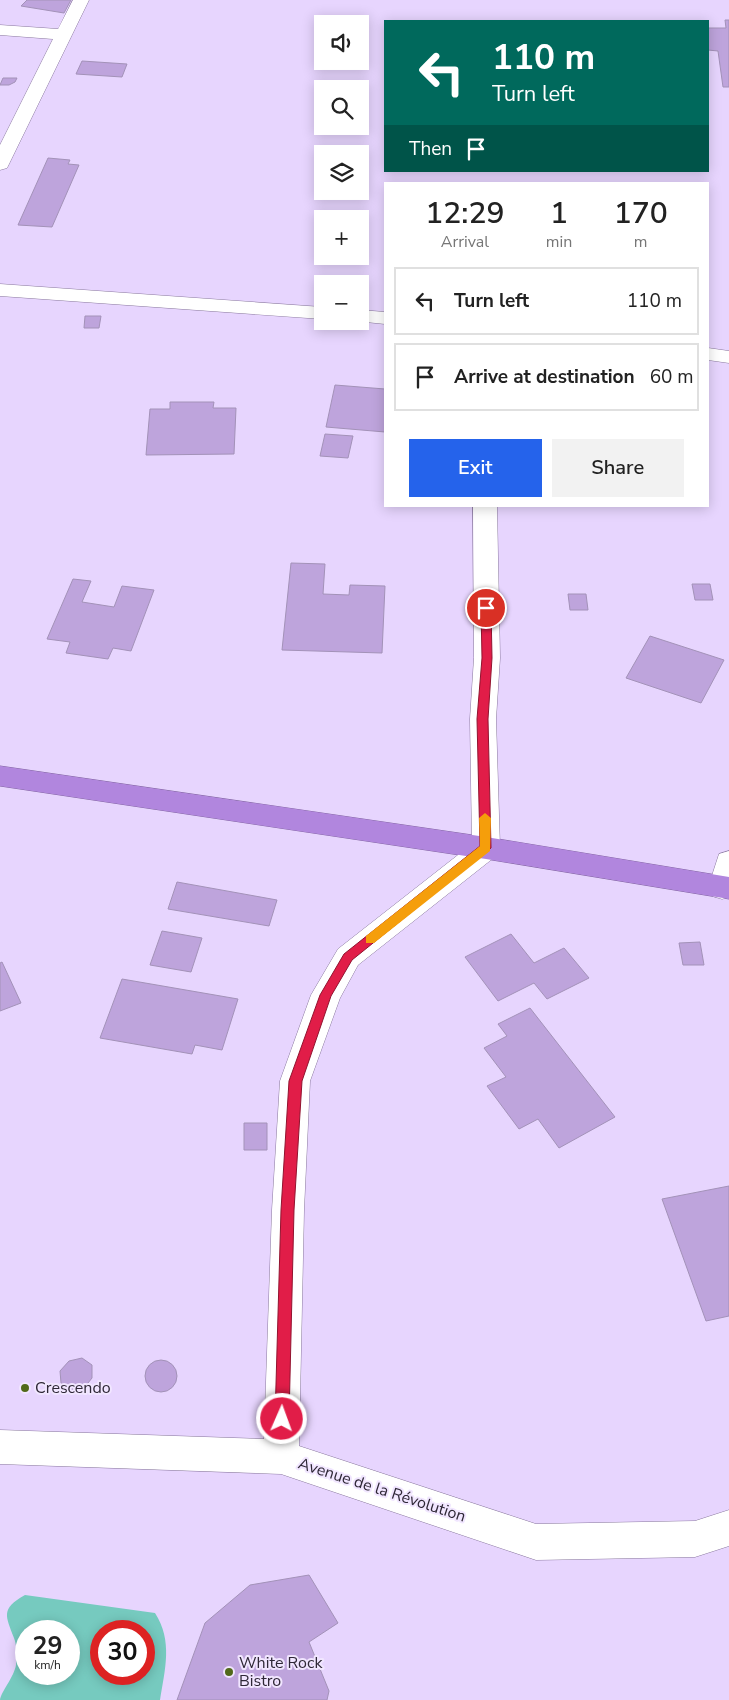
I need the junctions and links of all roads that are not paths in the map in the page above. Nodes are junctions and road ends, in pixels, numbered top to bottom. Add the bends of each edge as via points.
1 (81, 0) edge
2 (0, 30) edge
3 (64, 35) junction
4 (0, 164) edge
5 (0, 274) edge
6 (0, 290) edge
7 (314, 296) edge
8 (369, 301) edge
9 (384, 302) edge
10 (314, 312) edge
11 (369, 317) edge
12 (384, 318) edge
13 (709, 335) edge
14 (729, 337) edge
15 (709, 354) edge
16 (729, 357) edge
17 (485, 507) edge
18 (0, 776) edge
19 (486, 848) junction
20 (729, 862) edge
21 (726, 888) edge
22 (0, 1447) edge
23 (281, 1457) junction
24 (729, 1528) edge

1 - 3 street
2 - 3 street
3 - 4 street
5 - 7 street
6 - 10 street
8 - 9 street
11 - 12 street
13 - 14 street
15 - 16 street
17 - 19 street via 487,658 482,719
18 - 19 highway
19 - 21 highway
19 - 23 street via 348,957 326,995 295,1081
20 - 21 street
22 - 23 street, Avenue de la Révolution
23 - 24 street, Avenue de la Révolution via 536,1542 695,1539

